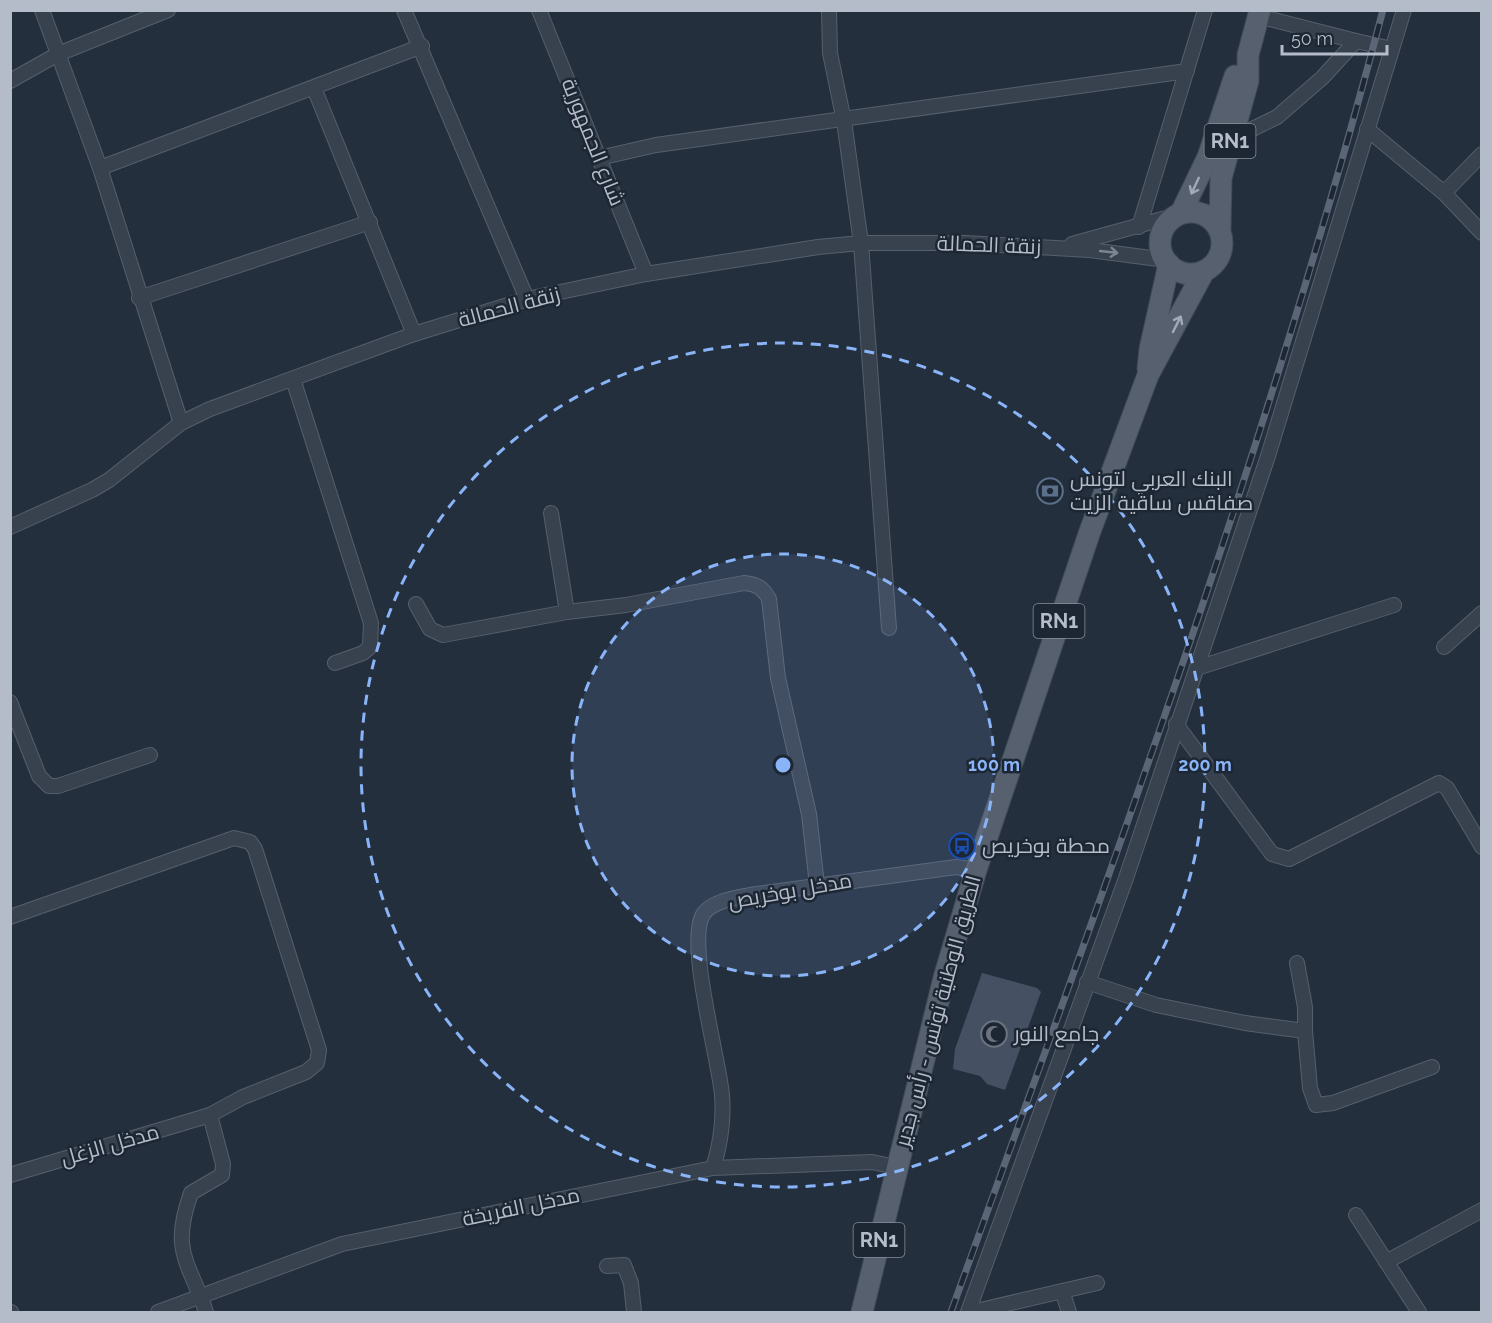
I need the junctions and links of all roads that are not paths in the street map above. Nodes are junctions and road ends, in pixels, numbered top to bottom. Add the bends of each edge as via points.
1 (42, 10) edge
2 (168, 10) edge
3 (404, 10) edge
4 (539, 10) edge
5 (829, 10) edge
6 (1205, 10) edge
7 (1404, 10) edge
8 (1259, 13) edge
9 (1356, 41) junction
10 (422, 46) junction
11 (1392, 49) junction
12 (58, 54) junction
13 (1248, 55) junction
14 (1187, 71) junction
15 (10, 81) edge
16 (314, 88) junction
17 (844, 121) junction
18 (1367, 129) junction
19 (1230, 140) junction
20 (1482, 154) edge
21 (599, 158) junction
22 (100, 168) junction
23 (1444, 192) junction
24 (1179, 214) junction
25 (370, 222) junction
26 (1139, 227) junction
27 (1220, 229) junction
28 (1482, 233) edge
29 (861, 243) junction
30 (1052, 248) junction
31 (1167, 262) junction
32 (1204, 271) junction
33 (646, 274) junction
34 (140, 298) junction
35 (527, 299) junction
36 (414, 334) junction
37 (1148, 375) junction
38 (293, 379) junction
39 (181, 423) junction
40 (551, 513) dead end
41 (10, 527) edge
42 (416, 604) dead end
43 (1394, 605) dead end
44 (567, 612) junction
45 (1482, 614) edge
46 (889, 628) dead end
47 (1444, 647) dead end
48 (335, 663) dead end
49 (1197, 668) junction
50 (10, 702) edge
51 (1176, 724) junction
52 (150, 755) dead end
53 (1482, 847) edge
54 (966, 868) junction
55 (817, 885) junction
56 (10, 917) edge
57 (1297, 963) dead end
58 (1088, 982) junction
59 (1305, 1032) junction
60 (1432, 1067) dead end
61 (210, 1115) junction
62 (896, 1167) junction
63 (713, 1168) junction
64 (10, 1175) edge
65 (1482, 1210) edge
66 (1356, 1215) dead end
67 (1386, 1262) junction
68 (607, 1266) dead end
69 (1097, 1283) dead end
70 (1062, 1291) junction
71 (201, 1297) junction
72 (158, 1312) edge
73 (206, 1312) edge
74 (634, 1312) edge
75 (862, 1312) edge
76 (970, 1312) edge
77 (1069, 1312) edge
78 (1419, 1312) edge

1 - 12 street
2 - 12 street
3 - 10 street
4 - 21 street, شارع الجمهورية
5 - 17 street via 830,53
6 - 14 street
7 - 11 street
8 - 9 street
8 - 13 main road, RN1
9 - 11 street
9 - 19 street via 1322,78 1277,117
10 - 16 street
10 - 35 street
11 - 18 street
12 - 15 street
12 - 22 street
13 - 19 main road, RN1 via 1248,81
13 -> 24 main road, RN1 via 1234,77 1208,157
14 - 17 street
14 - 26 street
16 - 22 street
16 - 25 street
17 - 21 street via 656,145
17 - 29 street
18 - 23 street
18 - 49 street via 1291,386
19 - 27 main road, RN1 via 1221,178
20 - 23 street
21 - 33 street, شارع الجمهورية
22 - 34 street
23 - 28 street
24 - 26 street
24 - 27 main road via 1199,212
24 - 31 main road, RN1 via 1163,230 1161,251
25 - 34 street
25 - 36 street
26 - 30 street
27 - 32 main road, RN1 via 1222,249
29 - 30 street, زنقة الحمالة
29 - 33 street, زنقة الحمالة
29 - 46 street
30 -> 31 street
31 - 32 main road via 1185,273
31 - 37 main road, الطريق الوطنية تونس - رأس جدير / RN1
37 -> 32 main road, الطريق الوطنية تونس - رأس جدير / RN1
33 - 35 street, زنقة الحمالة
34 - 39 street
35 - 36 street, زنقة الحمالة
36 - 38 street, زنقة الحمالة
37 - 54 main road, الطريق الوطنية تونس - رأس جدير / RN1
38 - 39 street, زنقة الحمالة
38 - 48 street via 371,622 370,647
39 - 41 street, زنقة الحمالة via 109,480
40 - 44 street
42 - 44 street via 430,629 443,635
43 - 49 street
44 - 55 street via 744,584 754,584 765,591 770,598 789,736 809,814
45 - 47 street
49 - 51 street
50 - 52 street via 39,776 49,786
51 - 53 street via 1272,854 1289,859 1439,783 1447,788
51 - 58 street
54 - 55 street, مدخل بوخريص
54 - 62 main road, الطريق الوطنية تونس - رأس جدير / RN1 via 944,978
55 - 63 street, مدخل بوخريص via 731,899 711,907 700,919 702,976 722,1101 722,1140
56 - 61 street, مدخل الزغل via 234,838 249,842 255,849 281,929 319,1059 306,1072
57 - 59 street
58 - 59 street via 1156,1005
58 - 76 street
59 - 60 street via 1310,1088 1316,1105 1333,1103
61 - 64 street, مدخل الزغل
61 - 71 street via 223,1164 222,1175 191,1193 180,1236 186,1268
62 - 63 street, مدخل الفريخة via 872,1162
62 - 75 main road, الطريق الوطنية تونس - رأس جدير / RN1
63 - 71 street, مدخل الفريخة via 342,1244
65 - 67 street
66 - 67 street
67 - 78 street
68 - 74 street via 624,1265
69 - 70 street
70 - 76 street
70 - 77 street
71 - 72 street, مدخل الفريخة
71 - 73 street

